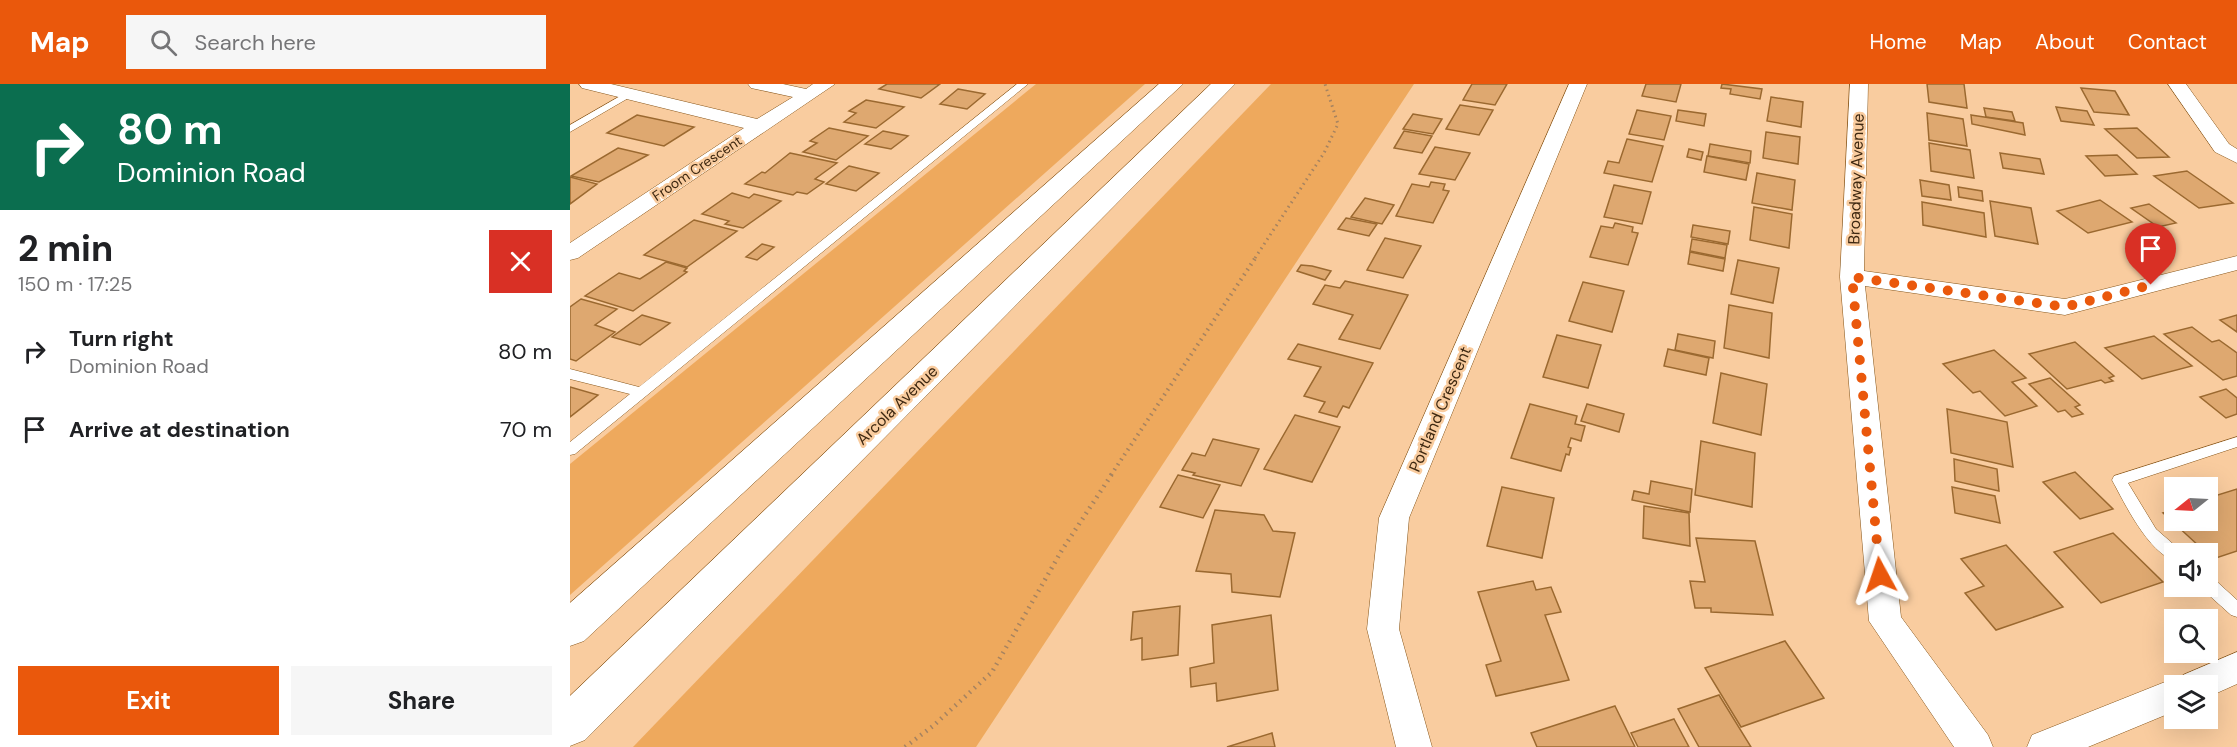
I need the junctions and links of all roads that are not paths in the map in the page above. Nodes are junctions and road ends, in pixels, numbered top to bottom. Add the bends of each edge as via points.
1 (588, 84) edge
2 (757, 84) edge
3 (1023, 84) edge
4 (1172, 84) edge
5 (1224, 84) edge
6 (1578, 84) edge
7 (1859, 84) edge
8 (2177, 84) edge
9 (818, 89) edge
10 (632, 93) junction
11 (760, 126) junction
12 (570, 129) edge
13 (2237, 157) edge
14 (570, 253) edge
15 (2237, 263) edge
16 (1852, 277) junction
17 (570, 374) edge
18 (641, 392) junction
19 (2237, 442) edge
20 (570, 450) edge
21 (2164, 545) edge
22 (2218, 593) edge
23 (2237, 610) edge
24 (570, 628) edge
25 (2237, 668) edge
26 (2218, 676) edge
27 (2164, 698) edge
28 (570, 725) edge
29 (1414, 747) edge
30 (1976, 747) edge
31 (2045, 747) edge

1 - 10 street
2 - 9 street
3 - 18 lane
4 - 24 main road
5 - 28 main road, Arcola Avenue
6 - 29 street, Portland Crescent via 1394,518 1383,629
7 - 16 street, Broadway Avenue
8 - 13 street via 2222,148
9 - 11 street, Froom Crescent
10 - 11 street
10 - 12 lane
11 - 14 street, Froom Crescent
15 - 16 street via 2065,307
16 - 30 street, Broadway Avenue via 1885,621
17 - 18 lane
18 - 20 lane
19 - 21 lane via 2119,480 2151,534
22 - 23 lane
25 - 26 street
27 - 31 street

